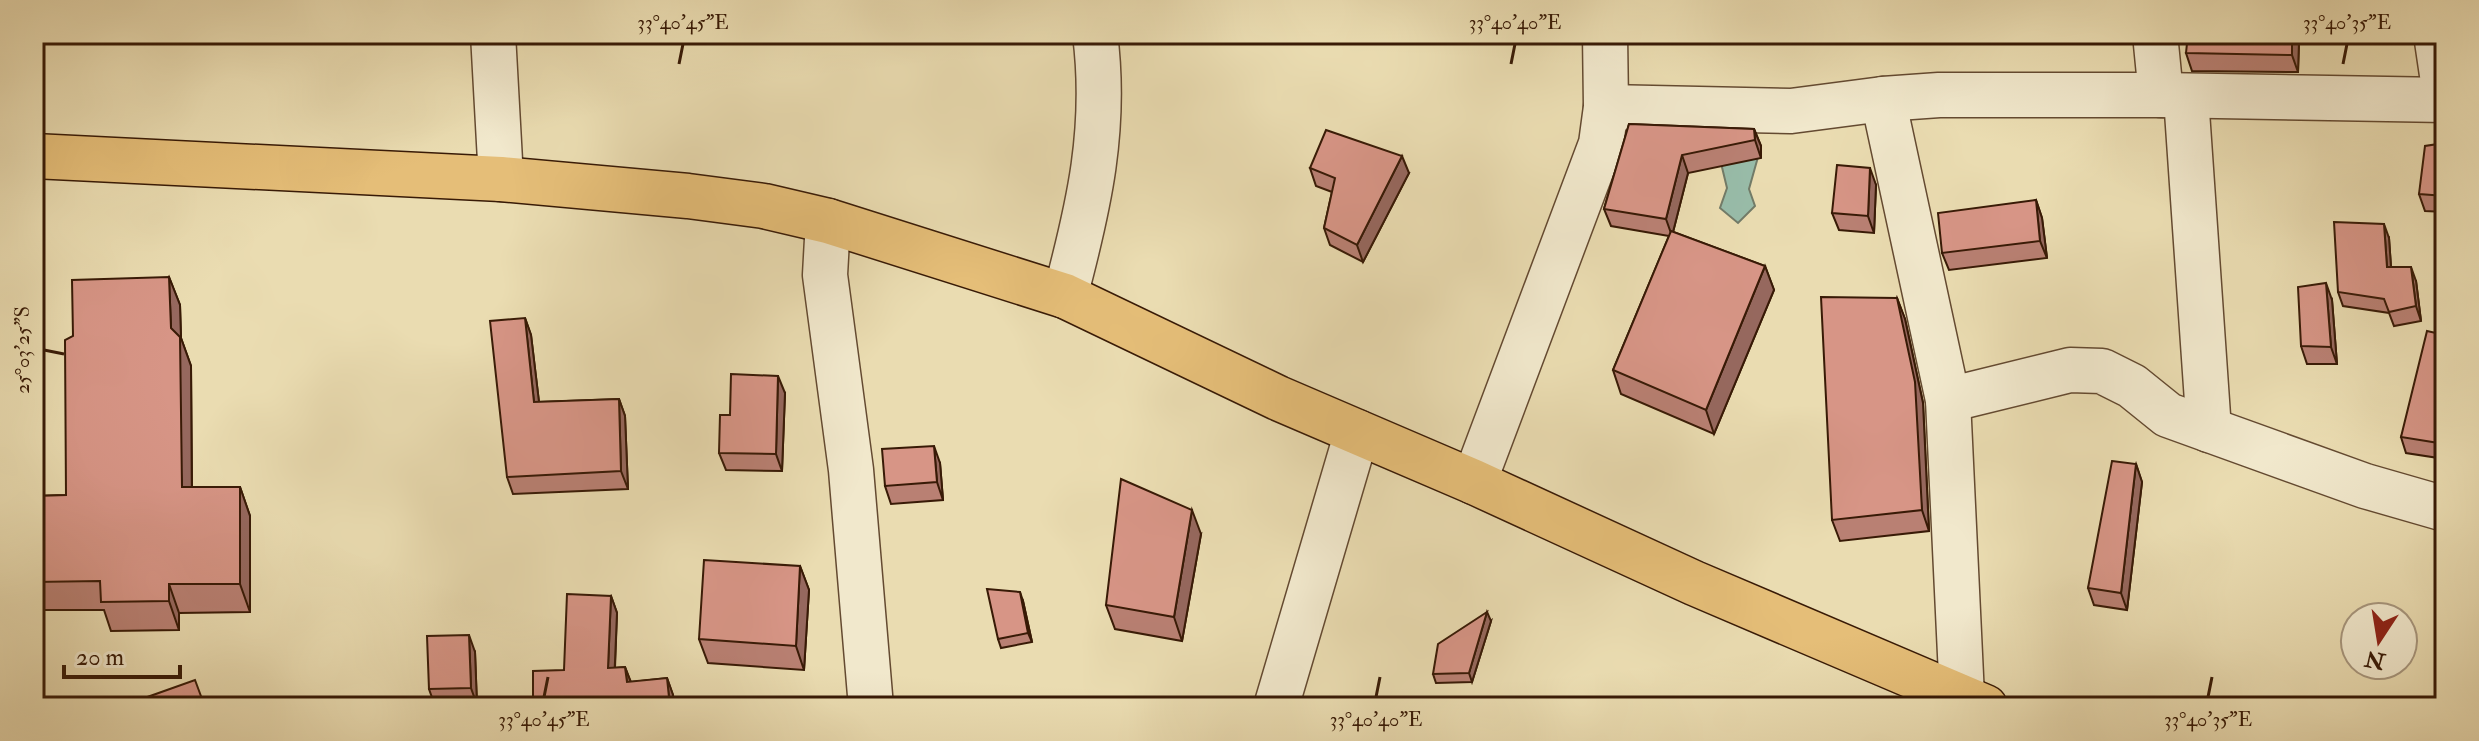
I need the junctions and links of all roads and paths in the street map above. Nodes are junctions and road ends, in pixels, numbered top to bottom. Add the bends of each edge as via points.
1 (493, 34) edge
2 (1095, 34) edge
3 (1605, 34) edge
4 (2155, 34) edge
5 (2436, 34) edge
6 (2174, 96) junction
7 (2445, 97) edge
8 (1883, 99) junction
9 (1606, 107) junction
10 (34, 156) edge
11 (501, 179) junction
12 (828, 221) junction
13 (1065, 296) junction
14 (1948, 400) junction
15 (2209, 430) junction
16 (1357, 432) junction
17 (1474, 482) junction
18 (2445, 509) edge
19 (1973, 702) edge
20 (871, 707) edge
21 (1276, 707) edge

1 - 11 street
2 - 13 street via 1097,154
3 - 9 street
4 - 6 street
5 - 7 street
6 - 7 street
6 - 8 street
6 - 15 street
8 - 9 street via 1791,111
8 - 14 street
9 - 17 street via 1601,144
10 - 11 highway
11 - 12 highway via 688,196
12 - 13 highway
12 - 20 street via 825,275 851,470
13 - 16 highway
14 - 15 street via 2070,370 2102,371 2132,386 2168,415
14 - 19 street
15 - 18 street
16 - 17 highway
16 - 21 street
17 - 19 highway

